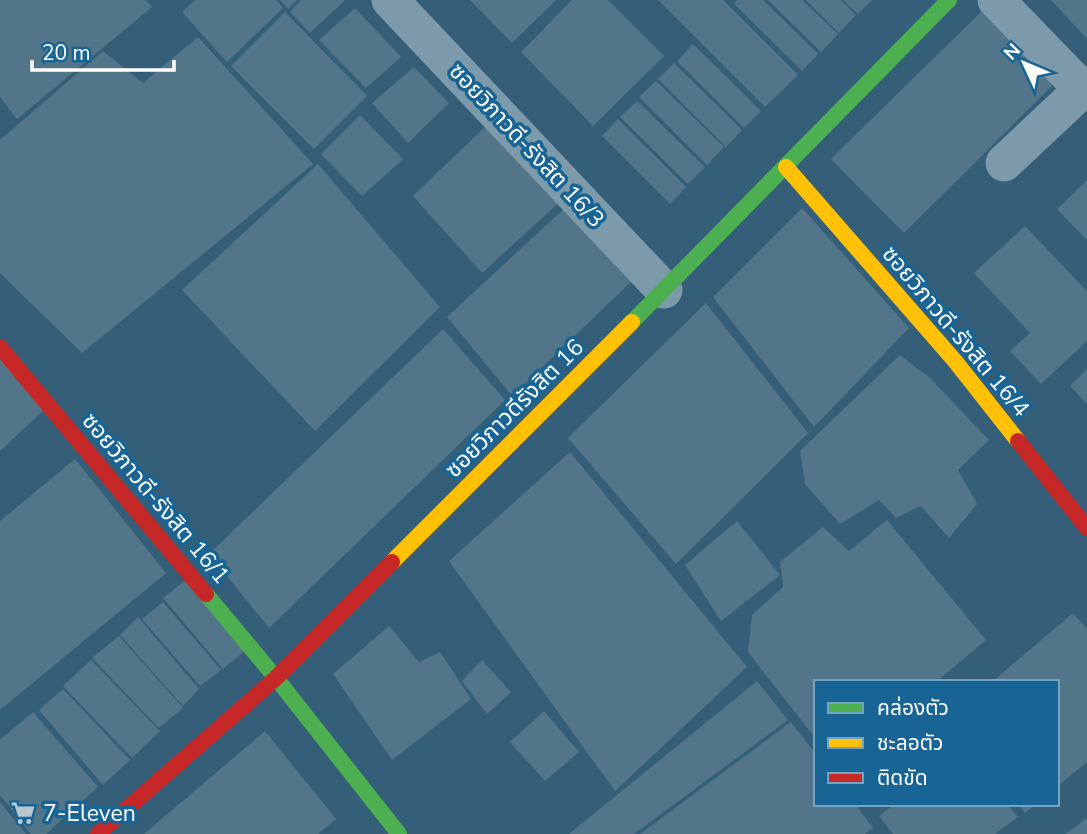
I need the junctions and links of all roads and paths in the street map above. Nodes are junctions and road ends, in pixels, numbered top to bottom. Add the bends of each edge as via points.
1 (390, 0) edge
2 (949, 0) edge
3 (996, 0) edge
4 (1085, 87) edge
5 (1004, 163) dead end
6 (786, 167) junction
7 (664, 290) junction
8 (0, 347) edge
9 (1087, 527) edge
10 (276, 678) junction
11 (98, 834) edge
12 (399, 834) edge

1 - 7 street, ซอยวิภาวดี-รังสิต 16/3
2 - 6 street, ซอยวิภาวดีรังสิต 16
3 - 4 street
4 - 5 street
6 - 7 street, ซอยวิภาวดีรังสิต 16
6 - 9 street, ซอยวิภาวดี-รังสิต 16/4 via 955,360
7 - 10 street, ซอยวิภาวดีรังสิต 16
8 - 10 street, ซอยวิภาวดี-รังสิต 16/1
10 - 11 street, ซอยวิภาวดีรังสิต 16
10 - 12 street, ซอยวิภาวดี-รังสิต 16/1

